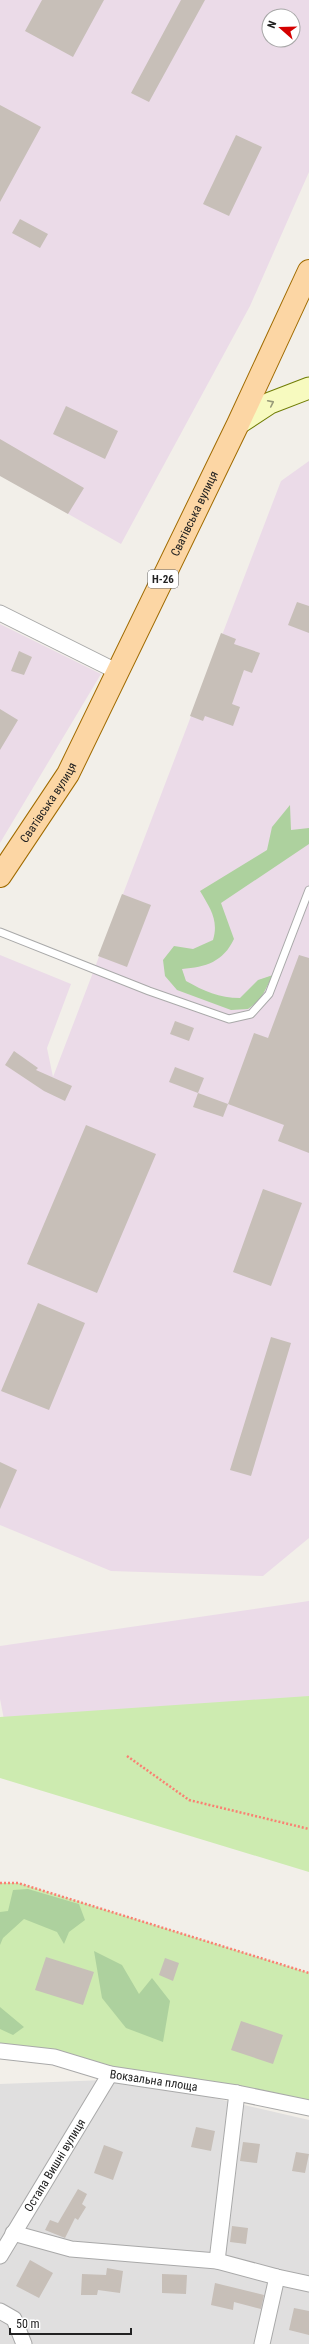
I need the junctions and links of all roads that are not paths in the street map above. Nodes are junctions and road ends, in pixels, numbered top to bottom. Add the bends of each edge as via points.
1 (309, 271) edge
2 (309, 388) edge
3 (238, 424) junction
4 (0, 613) edge
5 (118, 672) junction
6 (0, 876) edge
7 (309, 890) edge
8 (0, 932) edge
9 (0, 2051) edge
10 (110, 2074) junction
11 (237, 2092) junction
12 (309, 2108) edge
13 (12, 2233) junction
14 (0, 2256) edge
15 (217, 2261) junction
16 (277, 2278) junction
17 (309, 2284) edge
18 (0, 2311) edge
19 (24, 2344) edge
20 (262, 2344) edge

1 - 3 main road, Сватівська вулиця / Н-26
3 -> 2 street via 270,403
3 - 5 main road, Сватівська вулиця / Н-26
4 - 5 street
5 - 6 main road, Сватівська вулиця / Н-26 via 68,774
7 - 8 lane via 269,994 251,1014 229,1019 149,991
9 - 10 street, Вокзальна площа via 54,2057
10 - 11 street, Вокзальна площа
10 - 13 street, Остапа Вишні вулиця
11 - 12 street, Вокзальна площа
11 - 15 street
13 - 14 street, Остапа Вишні вулиця
13 - 15 street via 71,2249
15 - 16 street
16 - 17 street
16 - 20 street
18 - 19 street via 14,2319

